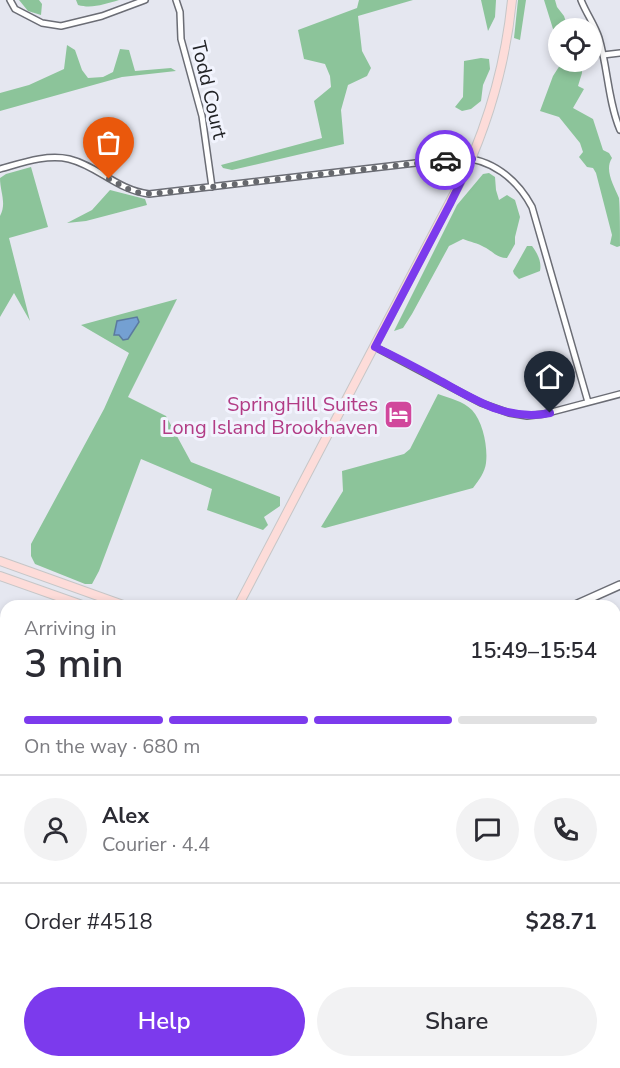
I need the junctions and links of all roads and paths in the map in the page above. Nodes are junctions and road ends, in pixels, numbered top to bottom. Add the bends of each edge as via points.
1 (10, 0) edge
2 (146, 0) edge
3 (176, 0) edge
4 (512, 0) edge
5 (580, 0) edge
6 (620, 53) edge
7 (603, 55) junction
8 (612, 112) junction
9 (620, 112) edge
10 (620, 130) edge
11 (472, 159) junction
12 (0, 169) edge
13 (212, 187) junction
14 (375, 347) junction
15 (620, 394) edge
16 (588, 402) junction
17 (0, 561) edge
18 (13, 566) junction
19 (4, 577) edge
20 (620, 585) edge
21 (68, 600) edge
22 (109, 600) edge
23 (241, 600) edge
24 (586, 600) edge

1 - 2 street via 15,9 42,23 61,26
3 - 13 street, Todd Court via 181,39 202,116
4 - 11 main road via 499,76
5 - 7 street via 598,35
6 - 7 street
7 - 8 street
8 - 9 street
8 - 10 street
11 - 13 street
11 - 14 main road
11 - 16 street via 505,174 531,207
12 - 13 street via 59,158 81,164 134,192 150,194
14 - 16 street via 500,411 536,416
14 - 23 main road
15 - 16 street
17 - 18 main road
18 - 19 main road
18 - 22 main road
19 - 21 main road
20 - 24 main road

